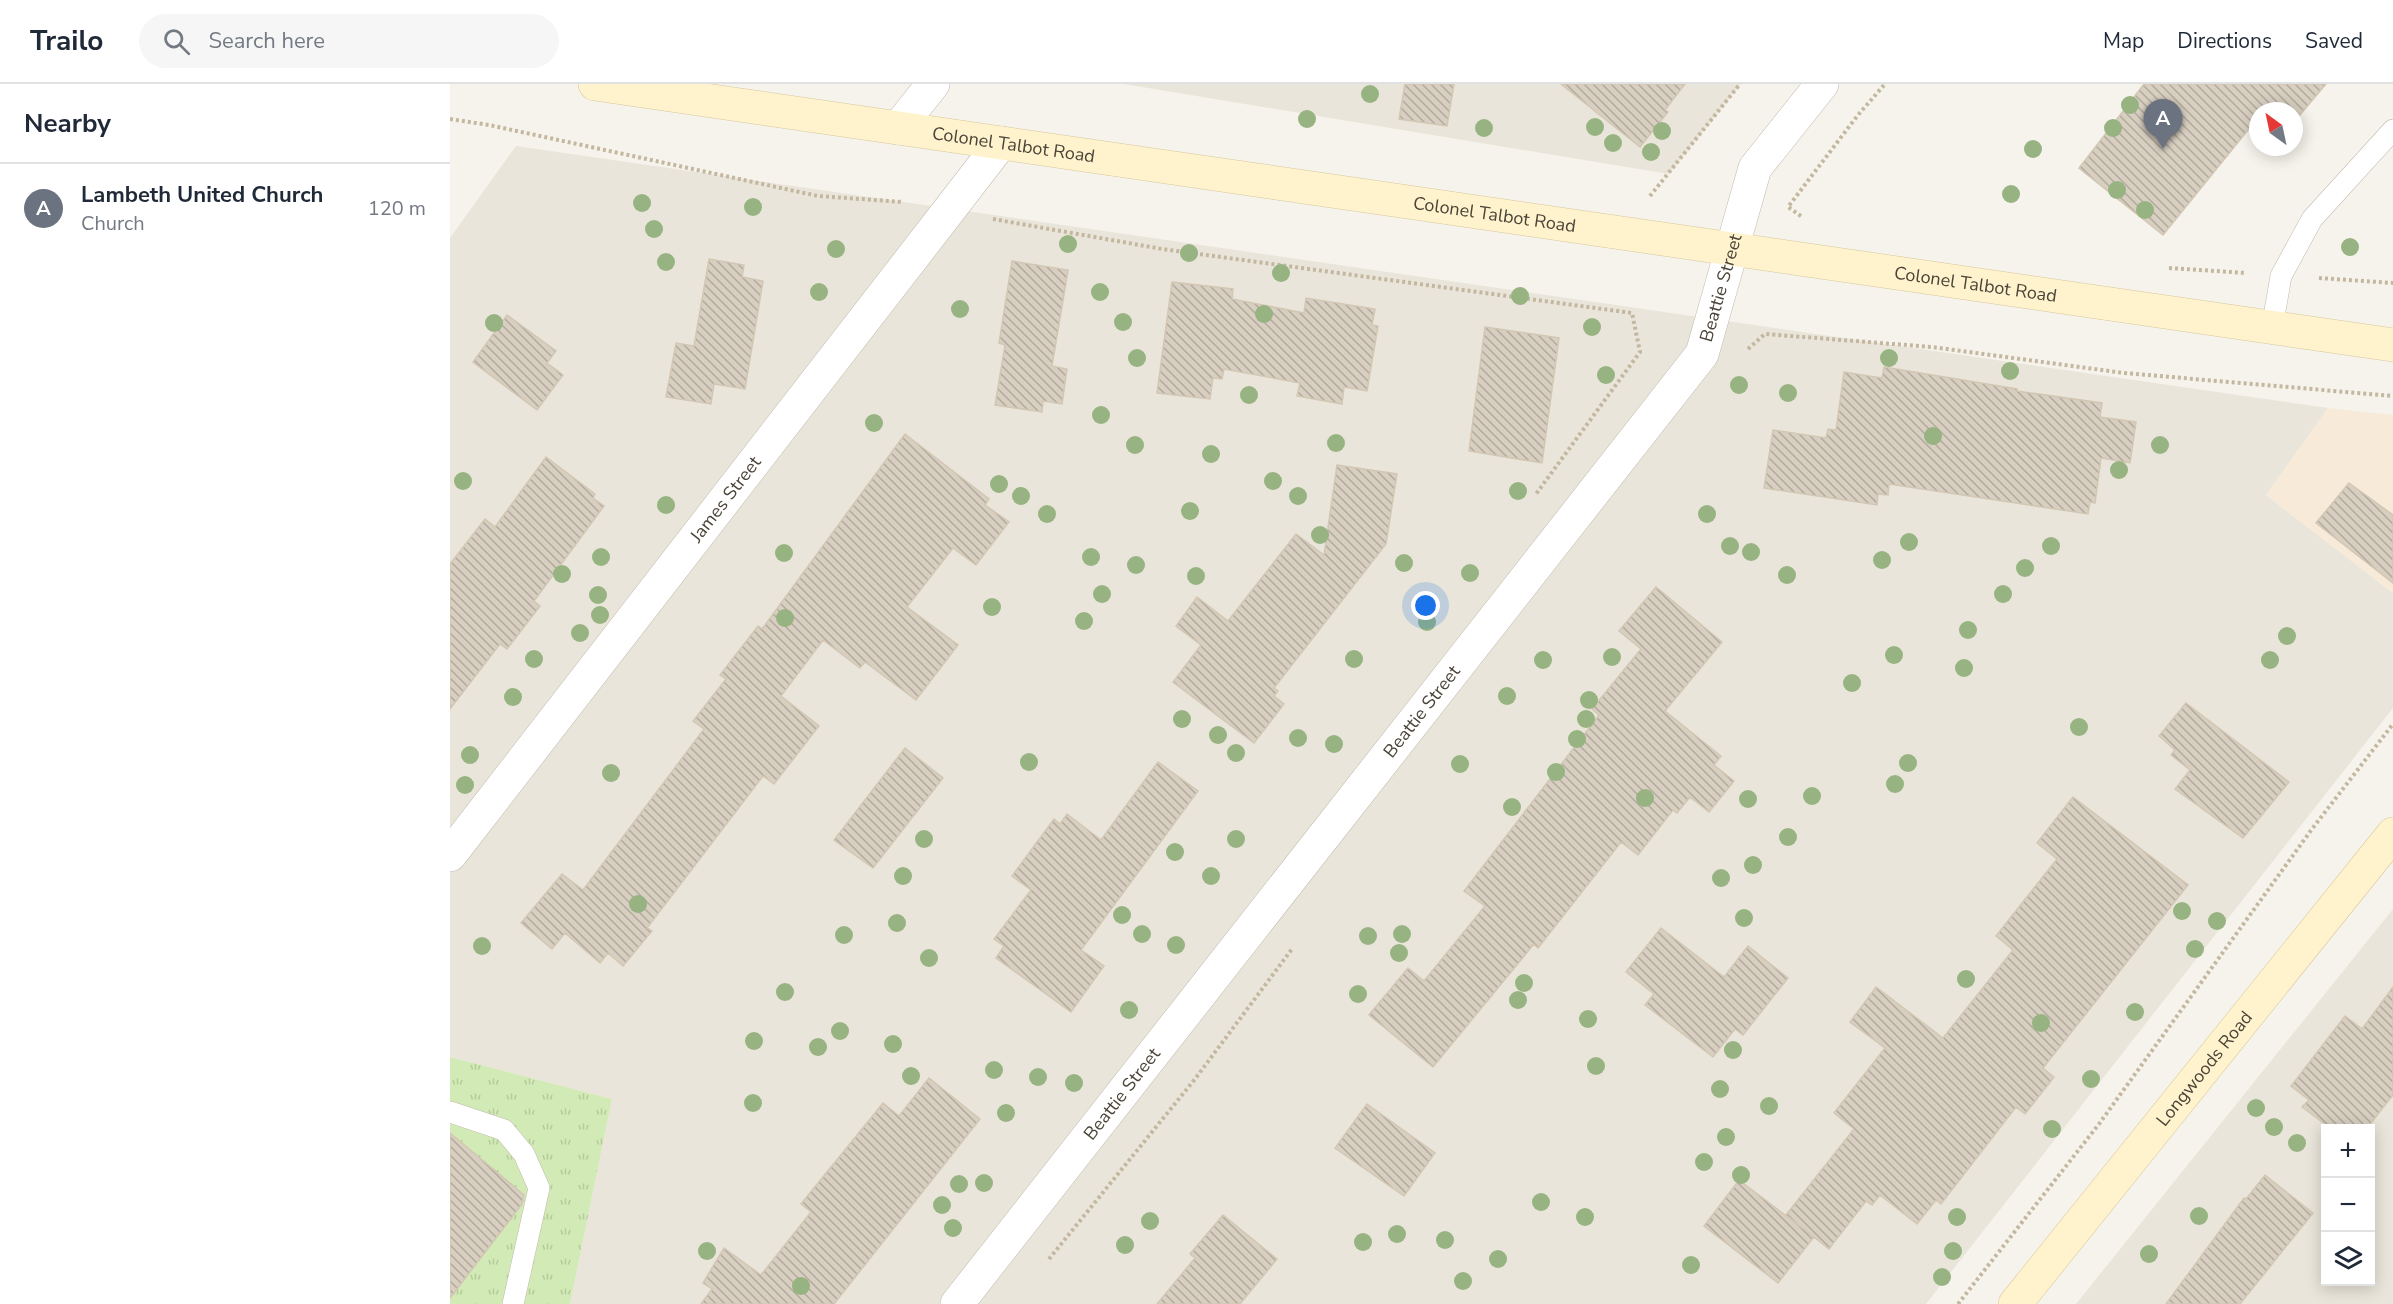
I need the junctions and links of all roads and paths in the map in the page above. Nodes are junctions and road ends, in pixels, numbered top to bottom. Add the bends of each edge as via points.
1 (595, 84) edge
2 (933, 84) edge
3 (1822, 84) edge
4 (1885, 84) edge
5 (450, 119) edge
6 (898, 129) junction
7 (2393, 130) edge
8 (1001, 143) junction
9 (948, 211) junction
10 (1806, 219) dead end
11 (1733, 251) junction
12 (2162, 267) dead end
13 (2281, 276) junction
14 (2393, 283) edge
15 (2272, 328) junction
16 (2393, 345) edge
17 (1742, 354) dead end
18 (2393, 396) edge
19 (1531, 500) dead end
20 (2393, 724) edge
21 (2393, 834) edge
22 (450, 855) edge
23 (1293, 948) dead end
24 (450, 1113) edge
25 (1041, 1268) dead end
26 (513, 1304) edge
27 (957, 1304) edge
28 (1958, 1304) edge
29 (2014, 1304) edge

1 - 6 main road, Colonel Talbot Road
2 - 6 street
3 - 11 street, Beattie Street via 1755,168
4 - 10 path via 1788,207
5 - 9 path via 818,196 902,202
6 - 8 main road, Colonel Talbot Road
7 - 13 lane via 2312,219
8 - 9 street, James Street
8 - 11 main road, Colonel Talbot Road
9 - 19 path via 1162,249 1632,313 1640,352
9 - 22 street, James Street
11 - 15 main road, Colonel Talbot Road
11 - 27 street, Beattie Street via 1702,354
12 - 13 path
13 - 14 path
13 - 15 lane
15 - 16 main road, Colonel Talbot Road
17 - 18 path via 1765,334 1932,347 2124,373
20 - 28 path via 2312,829 2099,1124
21 - 29 main road, Longwoods Road
23 - 25 path via 1195,1079
24 - 26 lane via 504,1130 524,1154 539,1188

